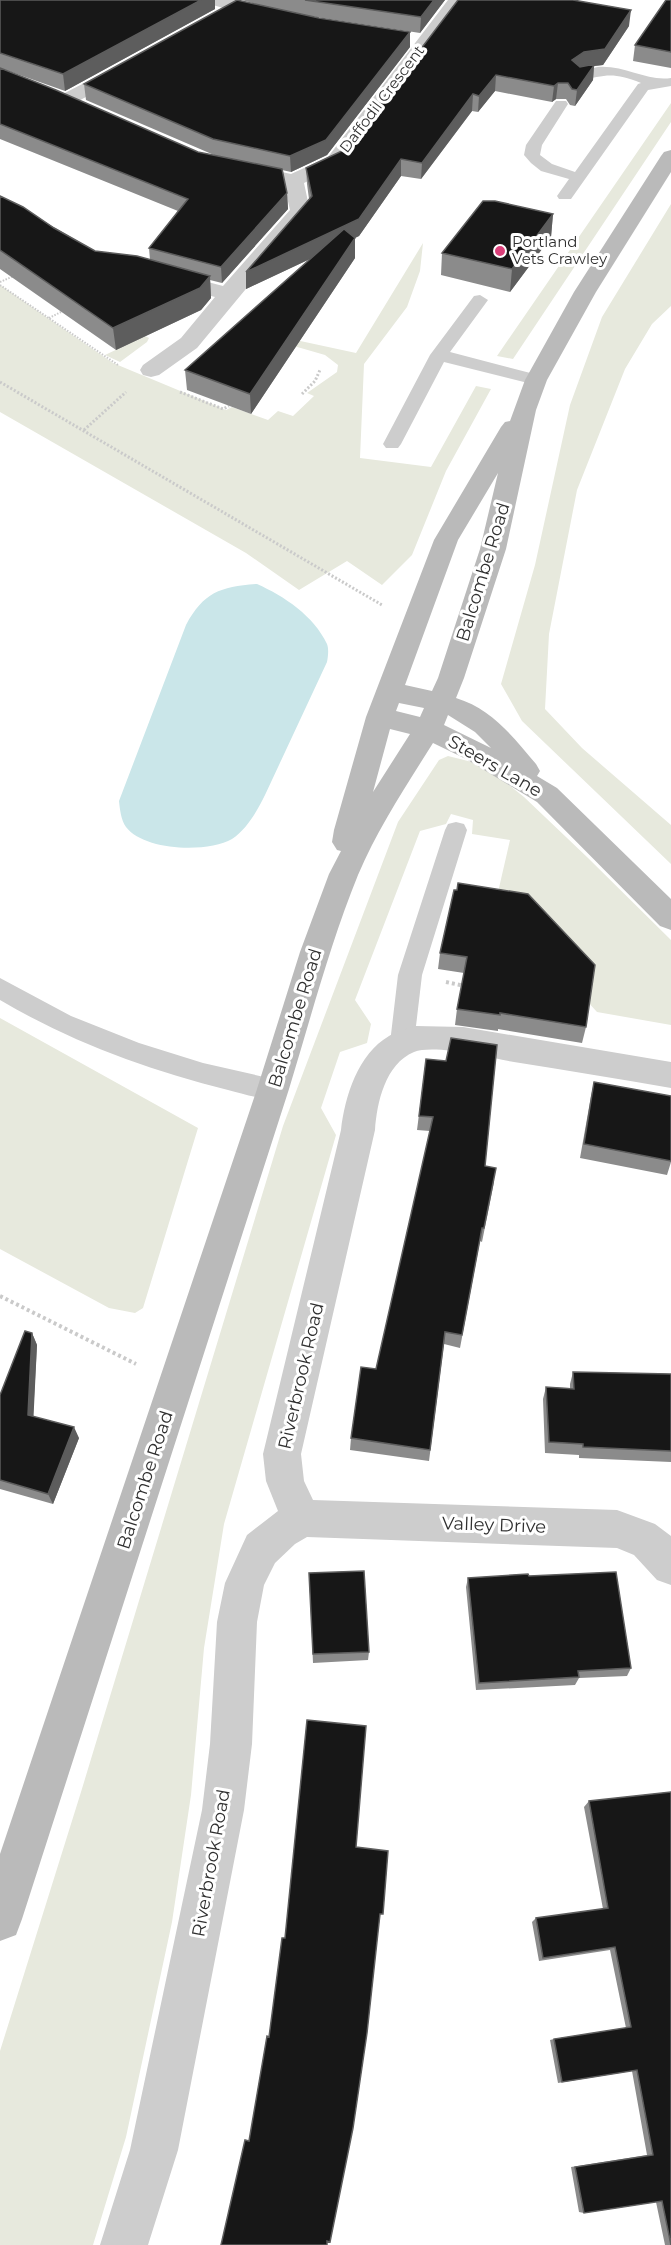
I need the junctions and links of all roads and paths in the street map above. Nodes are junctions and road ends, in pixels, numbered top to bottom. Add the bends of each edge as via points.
1 (214, 0) edge
2 (457, 0) edge
3 (235, 7) junction
4 (214, 19) edge
5 (286, 20) edge
6 (404, 38) edge
7 (426, 41) junction
8 (141, 59) edge
9 (579, 77) edge
10 (671, 82) edge
11 (654, 84) junction
12 (47, 93) edge
13 (66, 100) junction
14 (561, 104) edge
15 (85, 109) edge
16 (671, 156) edge
17 (218, 164) edge
18 (578, 177) junction
19 (293, 180) junction
20 (565, 196) dead end
21 (143, 271) edge
22 (19, 274) edge
23 (0, 284) edge
24 (228, 294) junction
25 (480, 300) dead end
26 (61, 312) edge
27 (49, 318) junction
28 (439, 354) junction
29 (320, 370) dead end
30 (148, 373) junction
31 (536, 380) junction
32 (0, 382) edge
33 (302, 394) dead end
34 (229, 406) edge
35 (524, 410) junction
36 (84, 430) junction
37 (392, 444) dead end
38 (404, 646) junction
39 (441, 702) junction
40 (384, 704) junction
41 (428, 729) junction
42 (547, 795) junction
43 (456, 830) dead end
44 (344, 874) junction
45 (671, 918) edge
46 (0, 988) edge
47 (402, 1043) junction
48 (671, 1075) edge
49 (273, 1089) junction
50 (0, 1296) edge
51 (177, 1384) junction
52 (303, 1518) junction
53 (671, 1566) edge
54 (0, 1918) edge
55 (124, 2245) edge

1 - 3 street
2 - 7 street, Daffodil Crescent
3 - 4 street
3 - 5 street
6 - 7 street
7 - 19 street, Daffodil Crescent via 335,161
8 - 13 street
9 - 11 lane via 602,70 616,71
10 - 11 lane
11 - 18 lane via 643,87
12 - 13 street
13 - 15 street
14 - 18 lane via 534,145 532,155 536,162 550,169
16 - 31 main road, Balcombe Road via 585,292
17 - 19 street
18 - 20 lane
19 - 24 street via 300,211
21 - 24 street
22 - 23 path
23 - 27 path
24 - 30 street via 189,344
25 - 28 lane
26 - 27 path
27 - 30 path via 112,363
28 - 31 lane
28 - 37 lane
29 - 33 path
30 - 34 path via 223,409
30 - 36 path
31 - 35 main road, Balcombe Road
32 - 36 path
35 - 38 main road via 446,540
35 - 39 main road, Balcombe Road via 493,549
36 - 38 path via 391,610 381,643
38 - 40 main road
39 - 40 main road
39 - 41 main road, Balcombe Road
39 - 42 main road via 486,726
40 - 41 main road, Steers Lane
40 - 44 main road via 348,830
41 - 42 main road, Steers Lane via 476,752
41 - 44 main road, Balcombe Road via 377,808
42 - 45 main road, Steers Lane
43 - 47 lane via 410,975
44 - 49 main road, Balcombe Road via 315,952
46 - 49 lane via 86,1033 238,1082
47 - 48 street via 417,1039 463,1040
47 - 52 street, Riverbrook Road via 378,1065 359,1112 282,1454 282,1477
49 - 51 main road, Balcombe Road
50 - 51 path
51 - 54 main road, Balcombe Road
52 - 53 street, Valley Drive via 617,1528 641,1535
52 - 55 street, Riverbrook Road via 261,1549 245,1583 237,1622 231,1744 223,1810 156,2139

